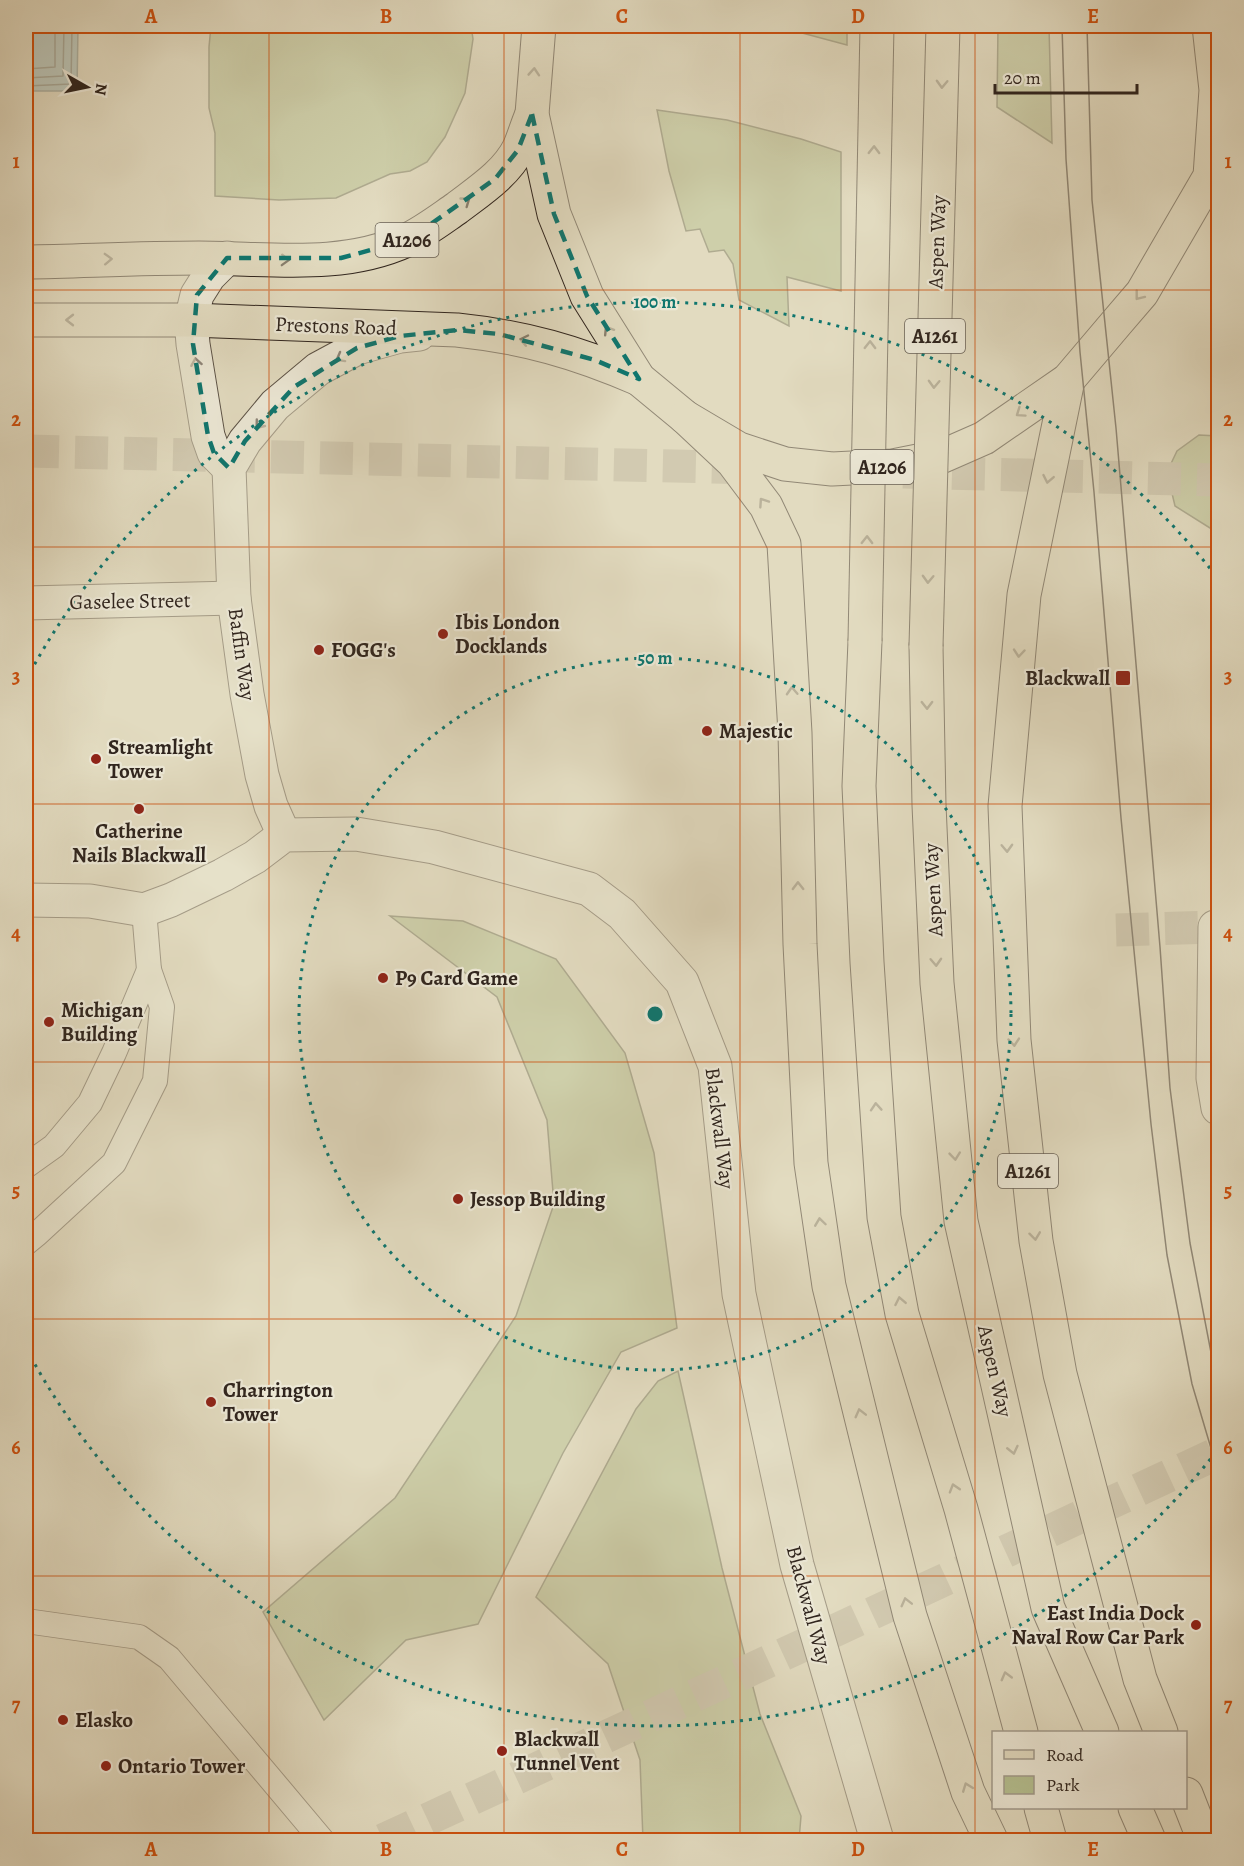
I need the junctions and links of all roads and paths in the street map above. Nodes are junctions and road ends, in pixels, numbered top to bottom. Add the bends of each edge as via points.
1 (539, 26) edge
2 (877, 26) edge
3 (943, 26) edge
4 (1209, 26) edge
5 (532, 114) junction
6 (1218, 209) edge
7 (1170, 247) junction
8 (227, 258) junction
9 (26, 262) edge
10 (26, 320) edge
11 (191, 320) junction
12 (457, 330) junction
13 (639, 379) junction
14 (1068, 380) junction
15 (685, 417) junction
16 (230, 468) junction
17 (234, 598) junction
18 (26, 603) edge
19 (284, 835) junction
20 (26, 900) edge
21 (144, 910) junction
22 (1218, 927) edge
23 (149, 970) junction
24 (1218, 1108) edge
25 (26, 1166) edge
26 (26, 1243) edge
27 (26, 1621) edge
28 (1021, 1731) edge
29 (1102, 1731) edge
30 (1161, 1731) edge
31 (1187, 1799) edge
32 (1041, 1809) edge
33 (1135, 1809) edge
34 (322, 1840) edge
35 (877, 1840) edge
36 (992, 1840) edge
37 (1050, 1840) edge
38 (1149, 1840) edge
39 (1204, 1840) edge

5 -> 1 main road, A1206
28 -> 2 main road, bridge via 961,1509 902,1314 884,1217 859,786
3 -> 29 main road, Aspen Way / A1261, bridge via 926,646 937,983 961,1221 1048,1608
4 - 7 main road, A1206 via 1216,90 1210,176
8 -> 5 main road, A1206 via 340,258 408,240 495,179 518,150
13 -> 5 main road, A1206 via 587,296 554,214
6 - 7 main road, A1206
7 -> 14 main road, A1206 via 1142,293
9 -> 8 main road, A1206
8 - 11 street via 197,295
11 -> 10 main road, Prestons Road / A1206
11 - 12 main road, Prestons Road / A1206
16 -> 11 street via 214,453 208,436
13 -> 12 main road, Prestons Road / A1206 via 547,345
12 -> 16 street via 400,336 357,348 318,369 275,405 245,441
13 - 15 main road, A1206
14 -> 15 main road, A1206 via 984,438 943,456 893,466 832,470 785,464 739,449
14 -> 30 main road, A1261 via 1024,595 1005,806 1014,1040 1036,1241 1060,1374 1140,1679
36 -> 15 main road via 968,1792 910,1616 829,1286 811,1163 784,544 766,506 733,462
16 - 17 street, Baffin Way
17 - 18 street, Gaselee Street
17 - 19 street, Baffin Way via 262,775
19 - 21 street via 223,875
19 - 35 street, Blackwall Way via 356,834 434,847 589,890 622,914 682,982 715,1066 740,1294 797,1565
20 - 21 street via 90,900
21 - 23 lane
22 - 24 street via 1213,1078
23 - 25 lane via 90,1103 54,1146
23 - 26 lane via 162,1007 155,1081 114,1162
27 - 34 lane via 139,1637 169,1658
31 - 39 main road
32 - 37 main road
33 - 38 main road

